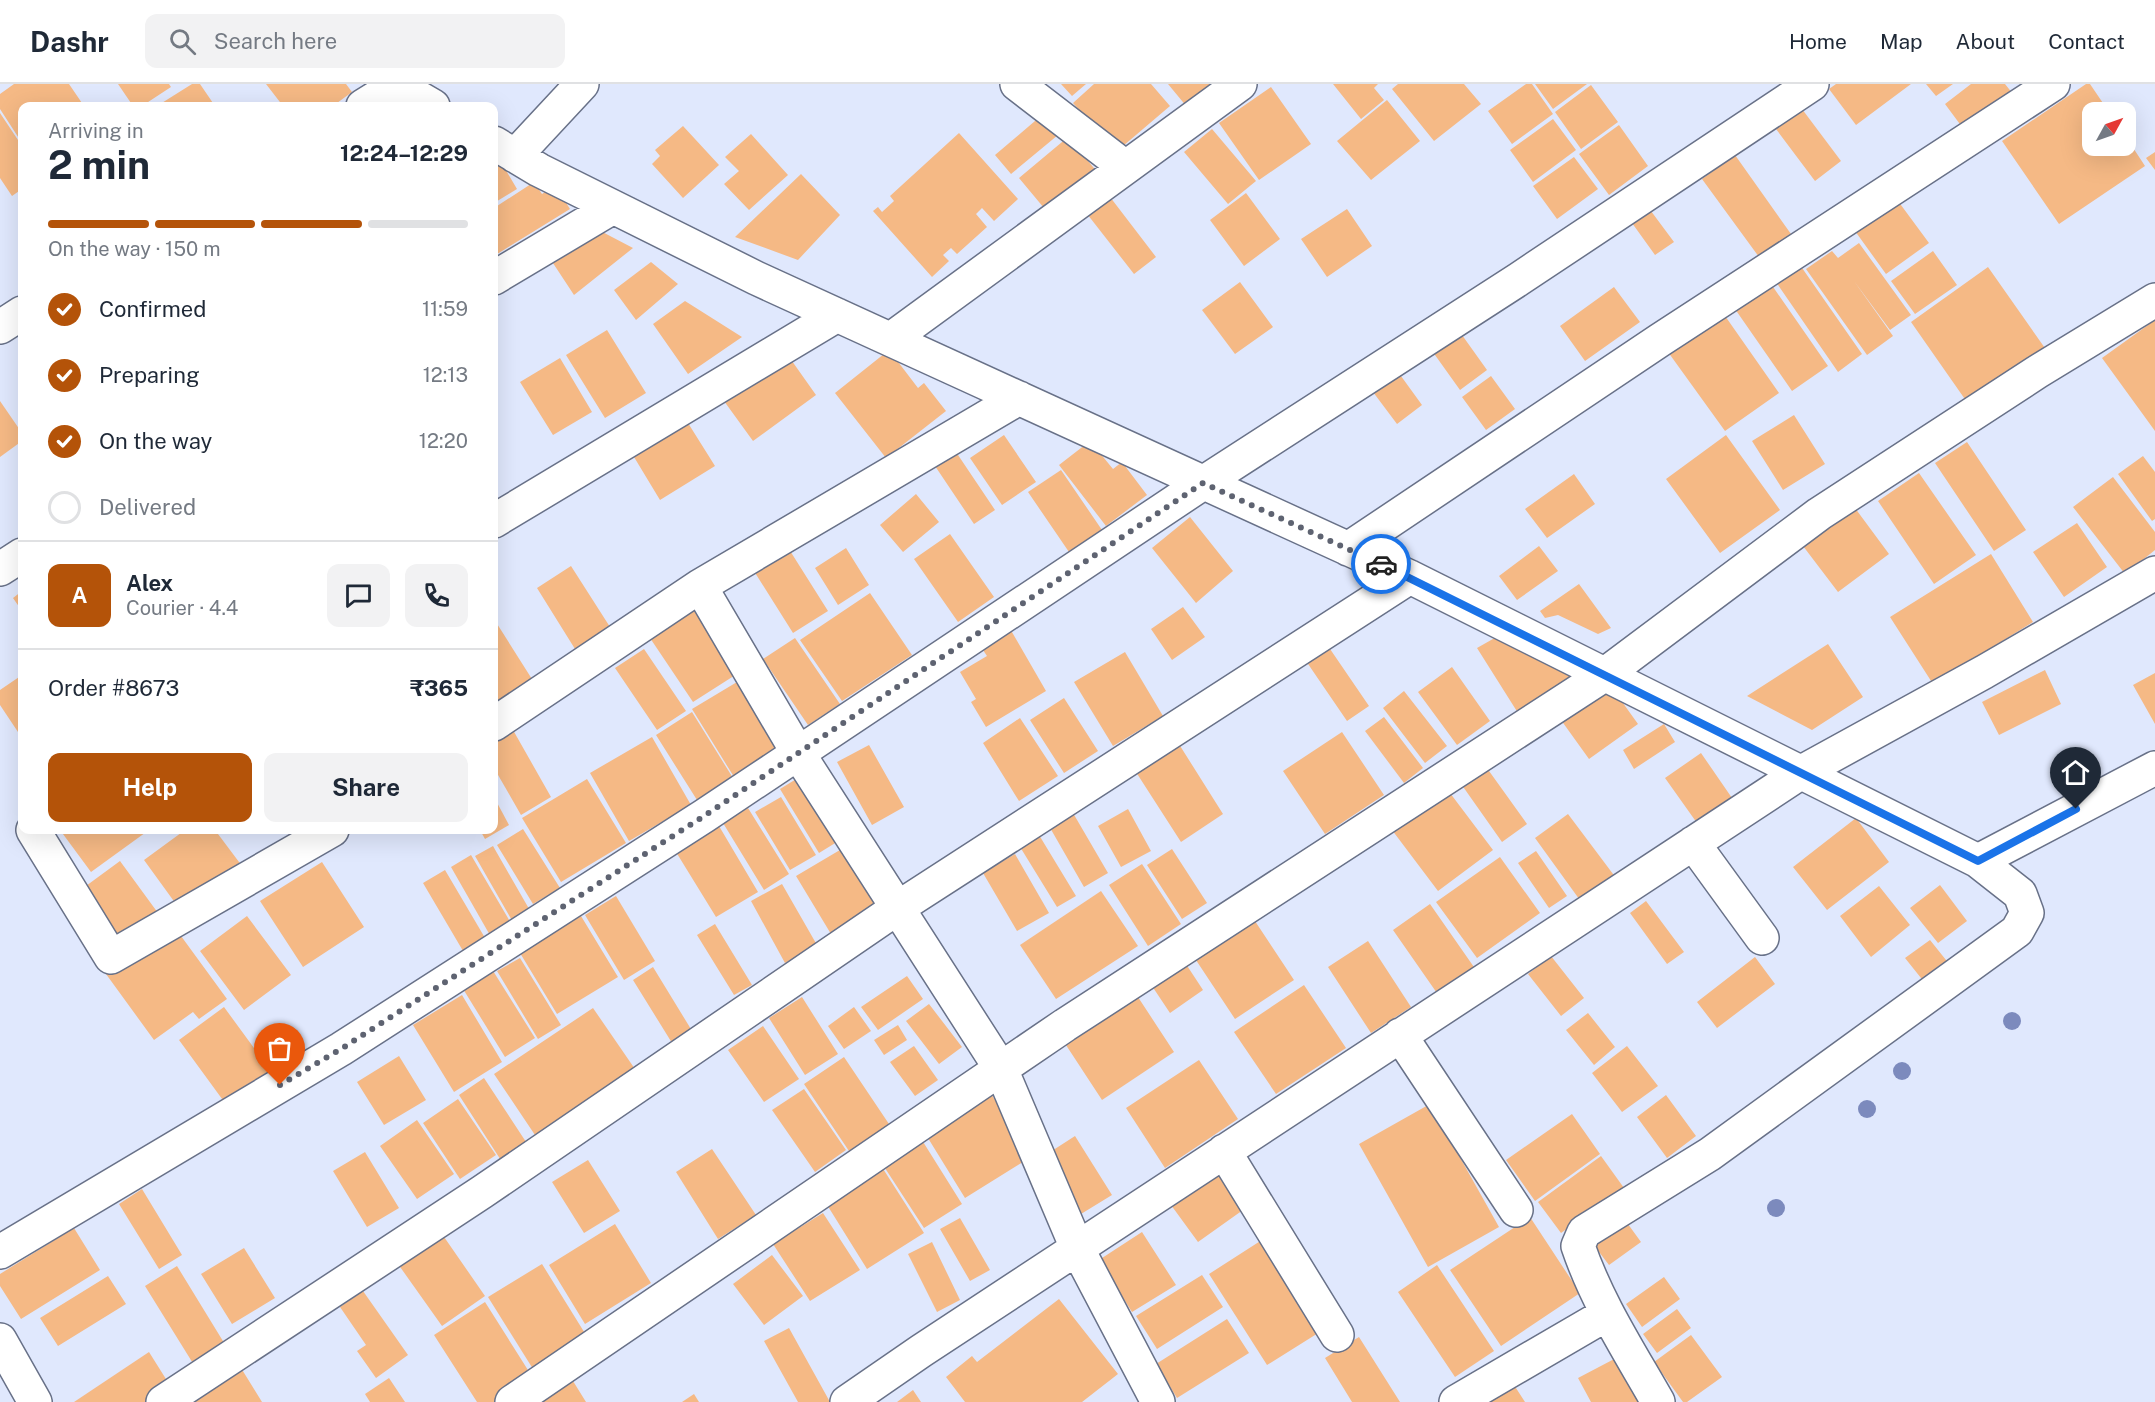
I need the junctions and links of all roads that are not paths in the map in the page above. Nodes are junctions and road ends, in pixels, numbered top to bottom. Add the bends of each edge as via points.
1 (582, 84) edge
2 (1017, 84) edge
3 (1240, 84) edge
4 (1812, 84) edge
5 (2053, 84) edge
6 (396, 85) edge
7 (369, 102) edge
8 (426, 102) edge
9 (504, 149) edge
10 (1125, 167) junction
11 (613, 207) junction
12 (498, 276) edge
13 (2155, 300) edge
14 (837, 315) junction
15 (18, 316) edge
16 (0, 327) edge
17 (891, 339) junction
18 (1019, 398) junction
19 (1203, 483) junction
20 (498, 519) edge
21 (1348, 549) junction
22 (18, 558) edge
23 (0, 569) edge
24 (2155, 573) edge
25 (1410, 577) junction
26 (700, 586) junction
27 (1604, 675) junction
28 (498, 721) edge
29 (798, 753) junction
30 (2155, 768) edge
31 (1800, 773) junction
32 (35, 834) edge
33 (325, 834) edge
34 (1693, 843) junction
35 (1978, 861) junction
36 (896, 909) junction
37 (1762, 938) dead end
38 (1400, 1035) junction
39 (1001, 1069) junction
40 (1224, 1151) junction
41 (1516, 1210) dead end
42 (1077, 1248) junction
43 (0, 1252) edge
44 (1607, 1314) junction
45 (1337, 1335) dead end
46 (0, 1340) edge
47 (34, 1402) edge
48 (163, 1402) edge
49 (512, 1402) edge
50 (847, 1402) edge
51 (1158, 1402) edge
52 (1456, 1402) edge
53 (1658, 1402) edge

1 - 9 street
2 - 10 street
3 - 10 street
4 - 19 street
5 - 21 street
6 - 7 street
6 - 8 street
9 - 11 street
10 - 17 street
11 - 12 street
11 - 14 street
13 - 27 street via 1819,514
14 - 17 street
14 - 20 street
15 - 16 street
17 - 18 street
18 - 19 street
18 - 26 street
19 - 21 street
19 - 29 street
21 - 25 street
22 - 23 street
24 - 31 street
25 - 27 street
25 - 36 street
26 - 28 street
26 - 29 street
27 - 31 street
27 - 39 street
29 - 36 street
29 - 43 street via 341,1049
30 - 35 street
31 - 34 street
31 - 35 street
32 - 33 street via 111,957
34 - 37 street
34 - 38 street
35 - 44 street via 2020,894 2027,913 2017,931 1710,1154 1584,1232 1578,1246
36 - 39 street
36 - 48 street via 482,1192
38 - 40 street
38 - 41 street
39 - 42 street
39 - 49 street
40 - 42 street
40 - 45 street
42 - 50 street
42 - 51 street
44 - 52 street
44 - 53 street
46 - 47 street

